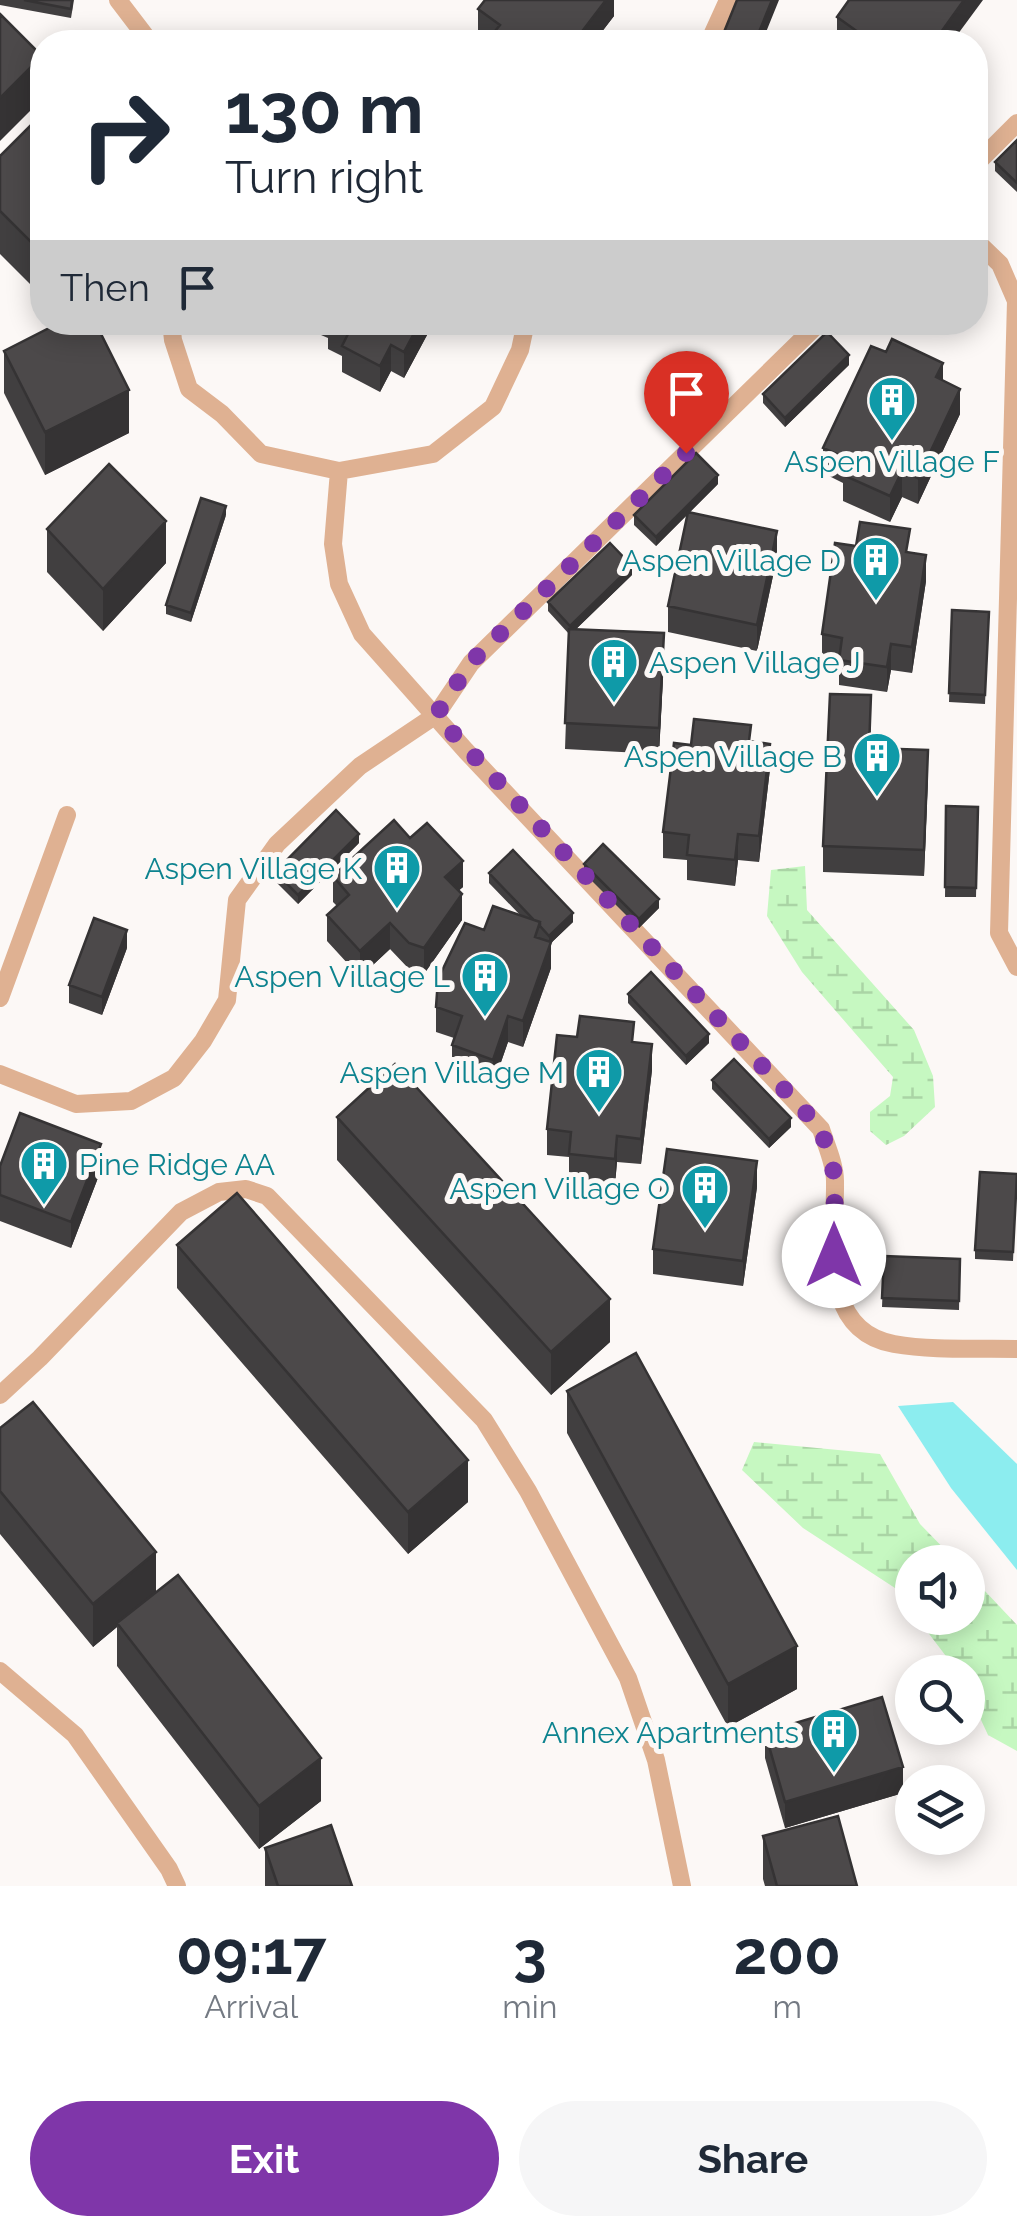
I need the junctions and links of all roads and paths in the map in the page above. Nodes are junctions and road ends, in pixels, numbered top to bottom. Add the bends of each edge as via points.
1 (118, 0) edge
2 (728, 0) edge
3 (141, 30) edge
4 (714, 30) edge
5 (1017, 123) edge
6 (988, 152) edge
7 (988, 252) edge
8 (173, 335) edge
9 (523, 335) edge
10 (807, 335) edge
11 (339, 471) junction
12 (436, 715) junction
13 (67, 814) dead end
14 (1017, 967) edge
15 (0, 998) edge
16 (0, 1074) edge
17 (1017, 1350) edge
18 (0, 1395) edge
19 (0, 1671) edge
20 (177, 1886) edge
21 (682, 1886) edge

1 - 3 lane
2 - 4 lane
5 - 6 lane
7 - 14 lane via 1016,301 999,933
8 - 11 lane via 189,389 260,454
9 - 11 lane via 493,407 433,454
10 - 12 lane via 471,662
11 - 12 lane via 334,544 340,584 362,634
12 - 16 lane via 360,766 277,844 237,900 227,1000 174,1078 132,1100 76,1104
12 - 17 lane via 821,1129 835,1176 836,1286 847,1316 890,1344
13 - 15 lane
18 - 21 lane via 181,1212 220,1192 266,1196 484,1420 528,1490 628,1678 656,1760
19 - 20 lane via 76,1735

